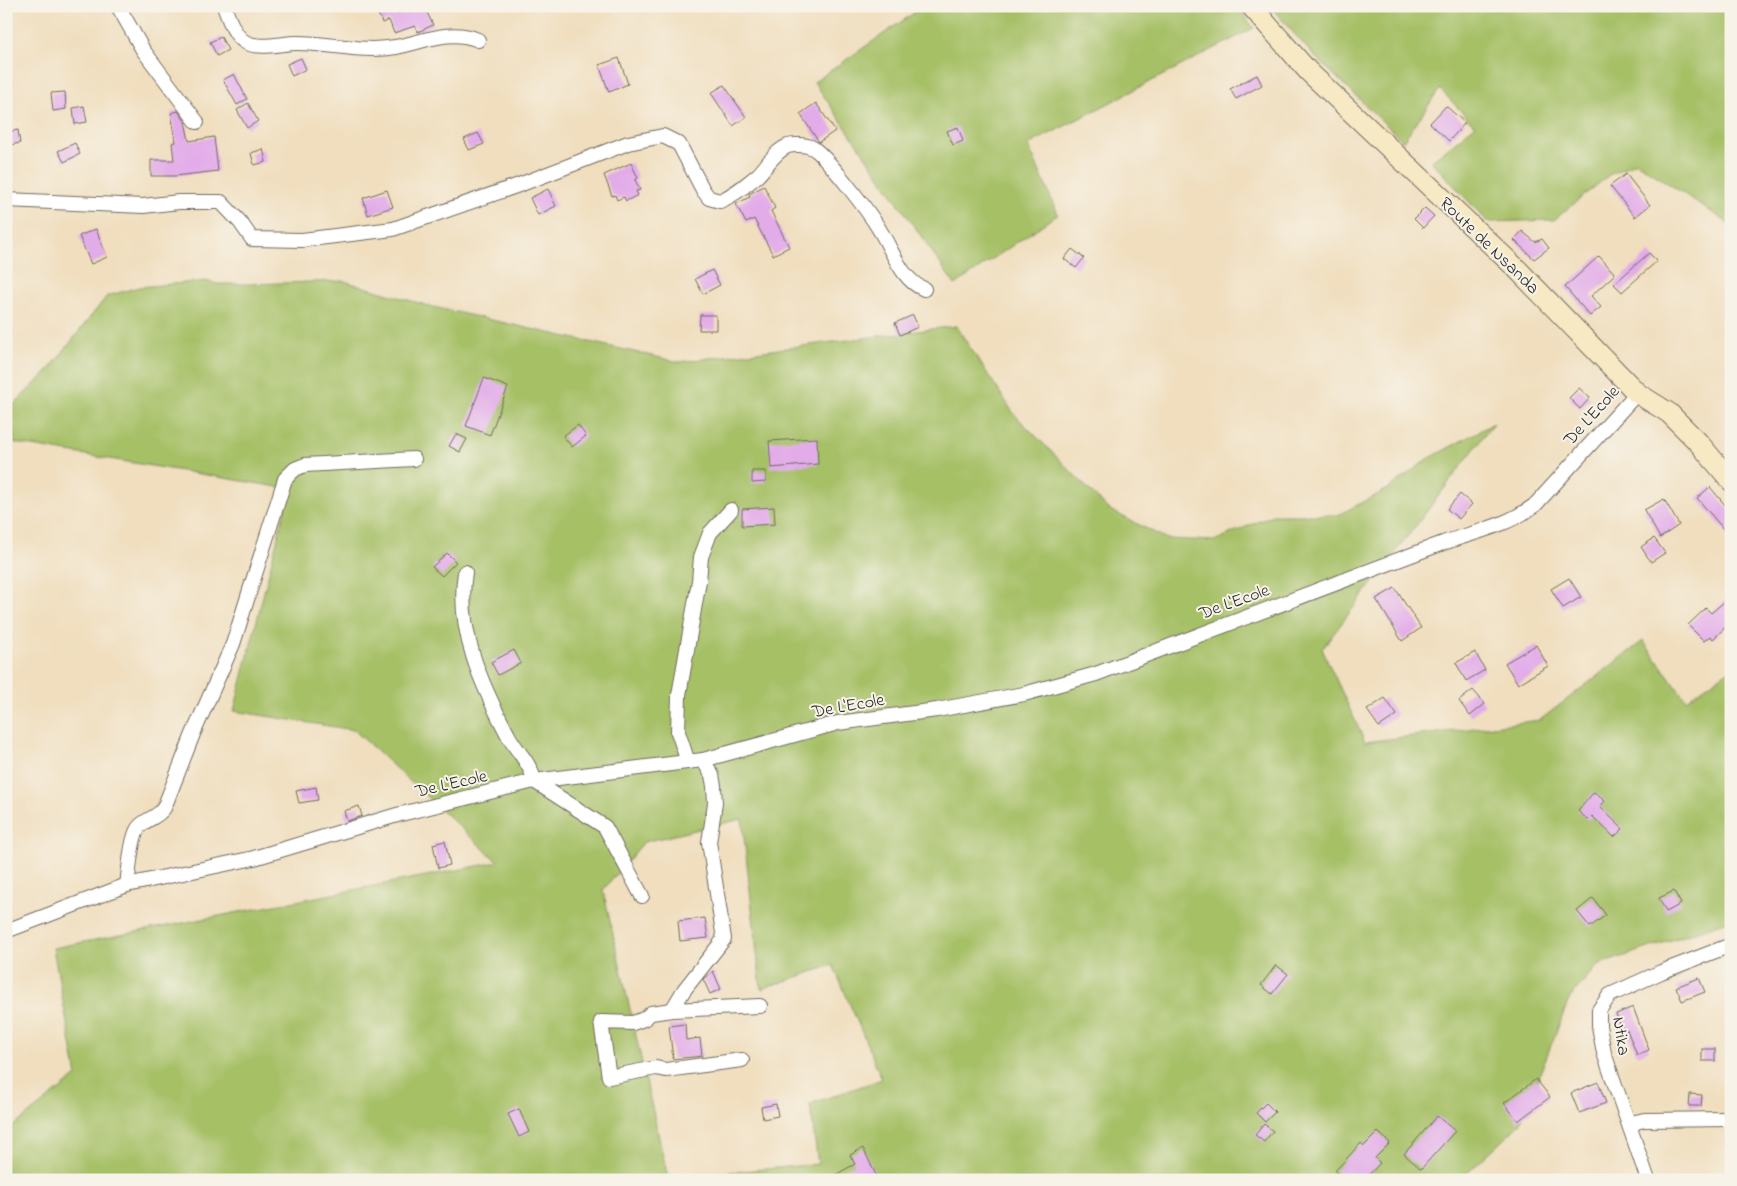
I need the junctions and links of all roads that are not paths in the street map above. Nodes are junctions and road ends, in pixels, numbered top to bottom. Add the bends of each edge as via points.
1 (118, 6) edge
2 (224, 6) edge
3 (1251, 6) edge
4 (478, 40) dead end
5 (197, 122) dead end
6 (6, 200) edge
7 (924, 288) dead end
8 (1637, 393) junction
9 (414, 459) dead end
10 (1731, 481) edge
11 (731, 510) dead end
12 (465, 572) dead end
13 (703, 760) junction
14 (688, 762) junction
15 (534, 781) junction
16 (127, 885) junction
17 (642, 896) dead end
18 (6, 931) edge
19 (1731, 945) edge
20 (760, 1006) dead end
21 (672, 1010) junction
22 (742, 1060) dead end
23 (1731, 1119) edge
24 (1630, 1127) junction
25 (1648, 1180) edge

1 - 5 street via 143,50
2 - 4 street via 238,36 260,46 298,43 363,50 395,47 437,36 460,34
3 - 8 street, Route de Nsanda via 1308,71 1517,269
6 - 7 street via 143,206 222,202 252,239 302,240 393,228 628,143 663,136 679,144 703,190 709,198 720,201 746,185 775,155 788,146 799,145 812,147 824,157 878,227 905,274 913,284
8 - 10 street, Route de Nsanda via 1668,413
8 - 13 street, De L'Ecole via 1535,505 1498,526 1443,543 1096,674 1024,694 838,723
9 - 16 street via 305,464 285,479 226,663 192,734 164,808 135,832
11 - 14 street via 710,533 700,557 699,581 678,695 678,732
12 - 15 street via 462,588 464,605 477,671
13 - 14 street, De L'Ecole
13 - 21 street via 714,786 716,804 709,842 724,939
14 - 15 street, De L'Ecole
15 - 16 street, De L'Ecole via 397,815 254,858
15 - 17 street via 604,827
16 - 18 street, De L'Ecole
19 - 24 street, Ntika via 1610,995 1599,1010 1604,1053
20 - 21 street
21 - 22 street via 651,1013 633,1023 601,1022 609,1077 656,1068 666,1070
23 - 24 street via 1644,1120
24 - 25 street, Ntika

